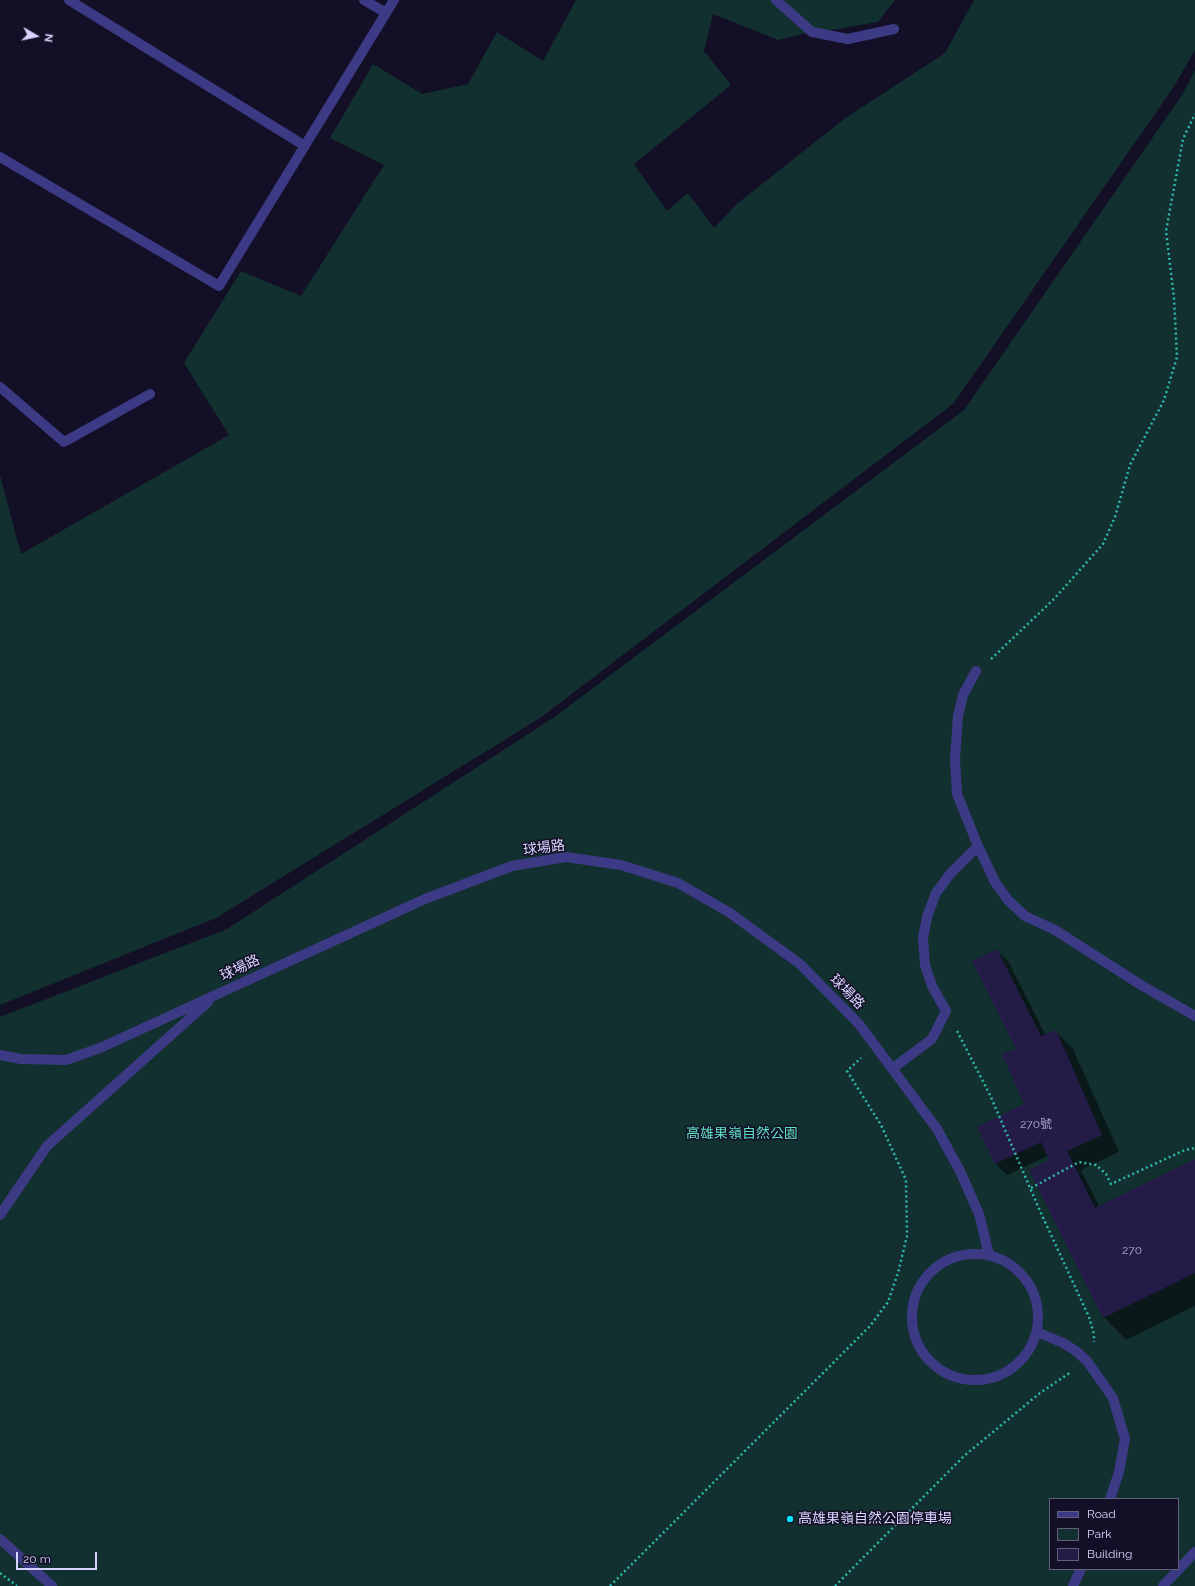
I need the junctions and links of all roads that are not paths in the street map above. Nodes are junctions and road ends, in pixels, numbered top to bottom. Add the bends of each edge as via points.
1 (69, 0) edge
2 (364, 0) edge
3 (394, 0) edge
4 (776, 0) edge
5 (386, 13) junction
6 (894, 29) dead end
7 (305, 146) junction
8 (0, 157) edge
9 (0, 387) edge
10 (150, 394) dead end
11 (976, 671) road end
12 (978, 846) junction
13 (217, 994) junction
14 (1195, 1016) edge
15 (0, 1055) edge
16 (893, 1068) junction
17 (0, 1215) edge
18 (989, 1255) junction
19 (1037, 1332) junction
20 (1110, 1498) edge
21 (0, 1539) edge
22 (1195, 1552) edge
23 (1179, 1569) edge
24 (1081, 1570) edge
25 (1178, 1570) edge
26 (52, 1586) edge
27 (1073, 1586) edge
28 (1163, 1586) edge

1 - 7 street
2 - 5 street
3 - 5 street
4 - 6 street via 812,32 848,39
5 - 7 street
7 - 8 street via 219,286
9 - 10 street via 64,442
11 - 12 street via 963,696 955,759 957,794
12 - 14 street via 995,882 1008,900 1025,916 1055,930 1140,985
12 - 16 street via 950,874 936,893 922,938 925,965 932,986 946,1011 932,1039
13 - 15 street, 球場路 via 100,1048 66,1060 21,1059
13 - 16 street, 球場路 via 425,899 512,866 566,857 620,865 678,883 730,913 800,964 859,1024
13 - 17 street via 47,1146
16 - 18 street, 球場路 via 937,1129 960,1171 979,1214
18 - 19 street via 1007,1262 1023,1276 1034,1292 1038,1312
18 - 19 street via 967,1254 946,1260 929,1274 917,1292 912,1313 914,1334 923,1354 938,1370 958,1379 979,1381 999,1377 1016,1366 1029,1351
19 - 20 street via 1063,1343 1087,1361 1113,1398 1125,1439 1119,1472
21 - 26 street
22 - 23 street
24 - 27 street
25 - 28 street

